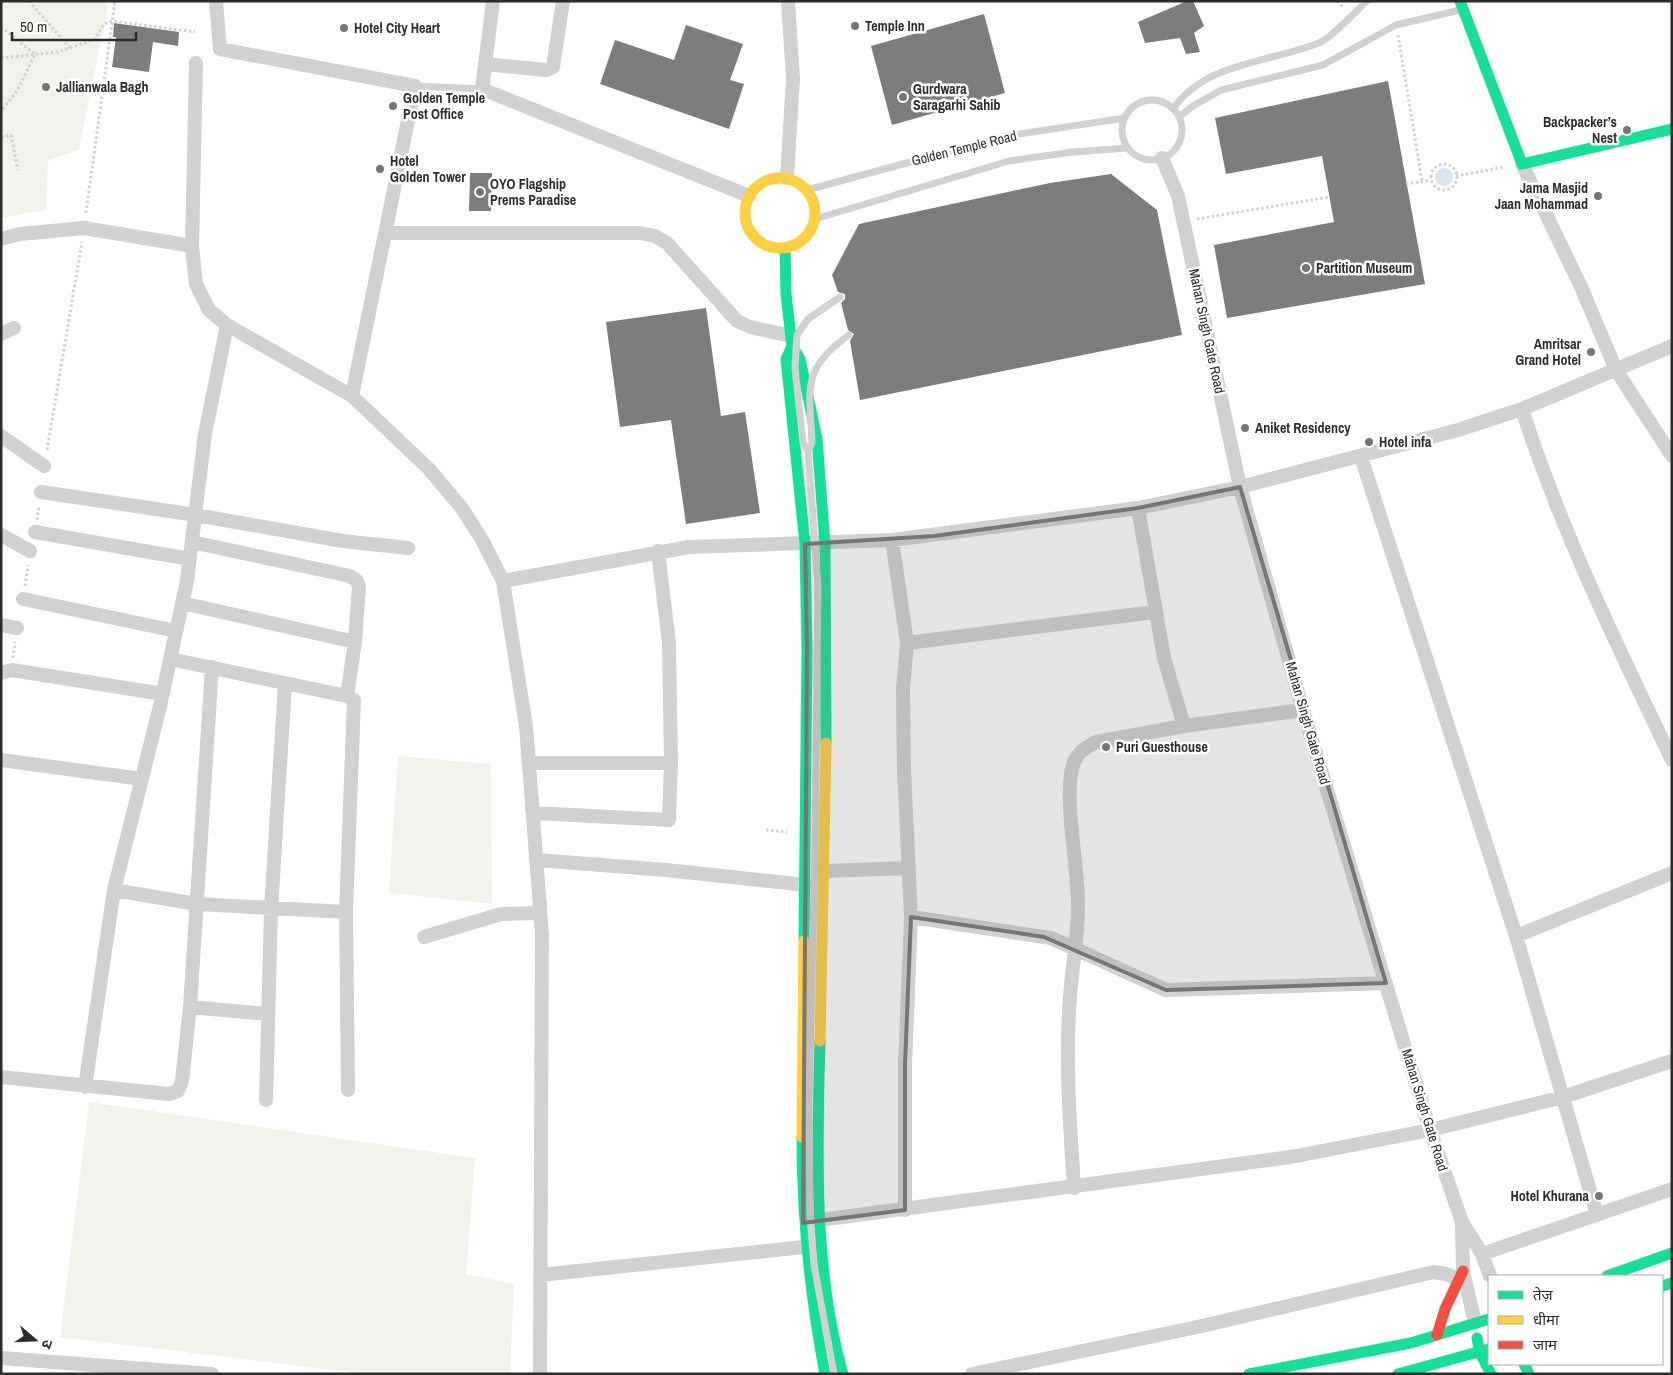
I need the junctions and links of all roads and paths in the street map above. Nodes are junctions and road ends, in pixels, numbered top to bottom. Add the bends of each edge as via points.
1 (29, 1) edge
2 (115, 1) edge
3 (216, 1) edge
4 (493, 1) edge
5 (562, 1) edge
6 (788, 1) edge
7 (1366, 1) edge
8 (1462, 5) edge
9 (112, 20) junction
10 (1396, 25) junction
11 (1, 27) edge
12 (195, 32) dead end
13 (70, 48) junction
14 (35, 54) junction
15 (1, 58) edge
16 (196, 63) dead end
17 (485, 64) junction
18 (415, 86) junction
19 (482, 90) junction
20 (1173, 109) junction
21 (1, 111) edge
22 (1179, 117) junction
23 (1124, 118) junction
24 (1672, 129) edge
25 (1, 137) edge
26 (1128, 148) junction
27 (1162, 158) junction
28 (1522, 164) junction
29 (18, 170) dead end
30 (1456, 176) junction
31 (787, 178) junction
32 (1431, 180) junction
33 (1422, 181) junction
34 (1406, 184) dead end
35 (807, 190) junction
36 (749, 196) junction
37 (1329, 197) dead end
38 (815, 219) junction
39 (85, 222) dead end
40 (1184, 222) junction
41 (386, 233) junction
42 (1, 239) edge
43 (192, 246) junction
44 (785, 249) junction
45 (840, 297) dead end
46 (227, 325) junction
47 (14, 328) dead end
48 (1, 334) edge
49 (849, 335) dead end
50 (791, 341) junction
51 (1672, 346) edge
52 (1616, 370) junction
53 (352, 396) junction
54 (1522, 409) junction
55 (1, 436) edge
56 (808, 451) junction
57 (1672, 456) edge
58 (1362, 457) junction
59 (44, 466) dead end
60 (1240, 487) junction
61 (40, 492) dead end
62 (1138, 508) junction
63 (196, 515) junction
64 (35, 532) dead end
65 (1, 535) edge
66 (892, 540) junction
67 (192, 542) junction
68 (805, 544) junction
69 (825, 544) junction
70 (408, 548) dead end
71 (30, 551) dead end
72 (658, 551) junction
73 (190, 559) junction
74 (503, 581) junction
75 (23, 599) dead end
76 (182, 604) junction
77 (1155, 612) junction
78 (1, 625) edge
79 (17, 628) dead end
80 (176, 631) junction
81 (356, 642) junction
82 (907, 643) junction
83 (170, 659) junction
84 (212, 667) junction
85 (1, 672) edge
86 (285, 683) junction
87 (162, 694) junction
88 (347, 696) junction
89 (1303, 710) junction
90 (1184, 726) junction
91 (1, 760) edge
92 (1672, 760) edge
93 (530, 763) junction
94 (671, 763) junction
95 (142, 779) junction
96 (534, 813) junction
97 (537, 860) junction
98 (909, 868) junction
99 (824, 871) junction
100 (1672, 873) edge
101 (806, 885) junction
102 (114, 890) junction
103 (197, 904) junction
104 (271, 910) junction
105 (346, 912) junction
106 (540, 913) junction
107 (912, 917) junction
108 (1516, 936) junction
109 (424, 937) dead end
110 (1076, 948) junction
111 (1386, 983) junction
112 (190, 1007) junction
113 (267, 1014) junction
114 (1672, 1062) edge
115 (1, 1077) edge
116 (85, 1086) junction
117 (348, 1090) dead end
118 (1563, 1098) junction
119 (266, 1100) dead end
120 (1430, 1130) junction
121 (1074, 1188) junction
122 (1672, 1189) edge
123 (905, 1210) junction
124 (1597, 1215) junction
125 (821, 1220) junction
126 (803, 1222) junction
127 (1462, 1222) junction
128 (821, 1245) junction
129 (804, 1247) junction
130 (1672, 1253) edge
131 (1482, 1254) junction
132 (540, 1275) junction
133 (1460, 1275) junction
134 (1490, 1275) edge
135 (1610, 1275) edge
136 (1488, 1319) edge
137 (1475, 1323) junction
138 (1436, 1335) junction
139 (1484, 1351) edge
140 (1, 1358) edge
141 (1488, 1364) edge
142 (1416, 1370) junction
143 (212, 1374) edge
144 (540, 1374) edge
145 (825, 1374) edge
146 (834, 1374) edge
147 (842, 1374) edge
148 (972, 1374) edge
149 (1249, 1374) edge
150 (1398, 1374) edge
151 (1428, 1374) edge

1 - 13 path
2 - 9 path
3 - 18 street via 220,49
4 - 17 street
5 - 17 street via 554,67 546,70
6 - 31 street via 793,79
7 - 20 lane via 1322,42 1219,72 1181,97
8 - 10 lane
8 - 28 street
9 - 12 path
9 - 13 path via 104,24 95,39
9 - 39 path
10 - 22 lane via 1323,65 1221,90
10 - 33 path
11 - 14 path
13 - 14 path
14 - 15 path
14 - 21 path via 17,91
16 - 43 street
17 - 19 street
18 - 19 lane
18 - 41 street
19 - 36 street
20 - 22 lane
20 - 23 lane via 1156,100 1146,100
22 - 27 lane via 1181,136 1177,146
23 - 26 lane via 1122,133
23 - 35 lane, Golden Temple Road via 1006,136
24 - 28 street
25 - 29 path via 11,135
26 - 27 lane via 1143,159
26 - 38 lane, Golden Temple Road via 1009,162
27 - 40 street, Mahan Singh Gate Road via 1178,196
28 - 30 path
28 - 52 street via 1582,289
30 - 32 path via 1455,185 1443,191 1437,189
30 - 32 path via 1452,167 1442,164 1432,170
31 - 35 street
31 - 36 street via 765,181
32 - 33 path
33 - 34 path
35 - 38 street via 814,204
36 - 44 street via 745,218 754,238 768,246
37 - 40 path
38 - 44 street via 804,239
40 - 60 street, Mahan Singh Gate Road
41 - 50 street via 655,236 667,243 738,321
41 - 53 street
42 - 43 street via 84,228
43 - 46 street via 196,284 209,310
44 - 50 street
45 - 56 lane, bridge via 808,319 797,335 795,368 803,443
46 - 53 street
46 - 63 street via 205,434
47 - 48 street
49 - 56 lane, bridge via 824,355 810,379 812,443
50 - 68 street via 786,359
50 - 69 street via 800,359 817,439
51 - 52 street
52 - 54 street
52 - 57 street
53 - 74 street via 429,469 461,507 482,538
54 - 58 street
54 - 92 street via 1541,469 1594,595
55 - 59 street
56 - 146 lane, bridge via 818,586 810,1216 814,1265
58 - 60 street
58 - 108 street
60 - 62 street
60 - 89 street, Mahan Singh Gate Road
61 - 63 street
62 - 66 street
62 - 77 street
63 - 67 street
63 - 70 street
64 - 73 street
65 - 71 street
66 - 69 street
66 - 82 street
67 - 73 street
67 - 81 street via 356,580 359,586
68 - 69 street
68 - 72 street
68 - 101 street via 808,650
69 - 99 street
72 - 74 street
72 - 94 street via 669,643
73 - 76 street
74 - 93 street
75 - 80 street
76 - 80 street
76 - 81 street
77 - 82 street
77 - 90 street via 1164,658
78 - 79 street
80 - 83 street
81 - 88 street
82 - 98 street via 903,689
83 - 84 street
83 - 87 street
84 - 86 street
84 - 103 street
85 - 87 street via 12,670
86 - 88 street
86 - 104 street
87 - 95 street
88 - 105 street via 354,700 354,704
89 - 90 street
89 - 111 street, Mahan Singh Gate Road
90 - 110 street via 1096,742 1085,748 1074,762 1071,790 1078,905
91 - 95 street
93 - 94 street
93 - 96 street
94 - 96 street via 669,820
95 - 102 street
96 - 97 street
97 - 101 street
97 - 106 street
98 - 99 street
98 - 107 street
99 - 125 street via 818,1111
100 - 108 street
101 - 126 street
102 - 103 street
102 - 116 street
103 - 104 street
103 - 112 street
104 - 105 street
104 - 113 street
105 - 117 street
106 - 109 street via 493,916
106 - 132 street
107 - 110 street via 1051,938
107 - 123 street via 905,1065
108 - 118 street
110 - 111 street via 1166,990
110 - 121 street via 1067,1072
111 - 120 street, Mahan Singh Gate Road
112 - 113 street
112 - 116 street via 182,1081 178,1091 168,1094
113 - 119 street
114 - 118 street
115 - 116 street
118 - 120 street
118 - 124 street
120 - 121 street via 1291,1158
120 - 127 street, Mahan Singh Gate Road
121 - 123 street
122 - 124 street
123 - 125 street
124 - 131 street
125 - 126 street
125 - 128 street
126 - 129 street
127 - 131 street, Mahan Singh Gate Road
127 - 133 street
128 - 129 street
128 - 147 street
129 - 132 street
129 - 145 street
130 - 135 street
131 - 134 street, Mahan Singh Gate Road
132 - 144 street
133 - 137 street
133 - 138 street
133 - 148 street via 1434,1272 1193,1328
136 - 137 street
137 - 138 street
137 - 139 street
138 - 149 street via 1412,1343
139 - 141 street
139 - 142 street
140 - 143 street
142 - 150 street
142 - 151 street

